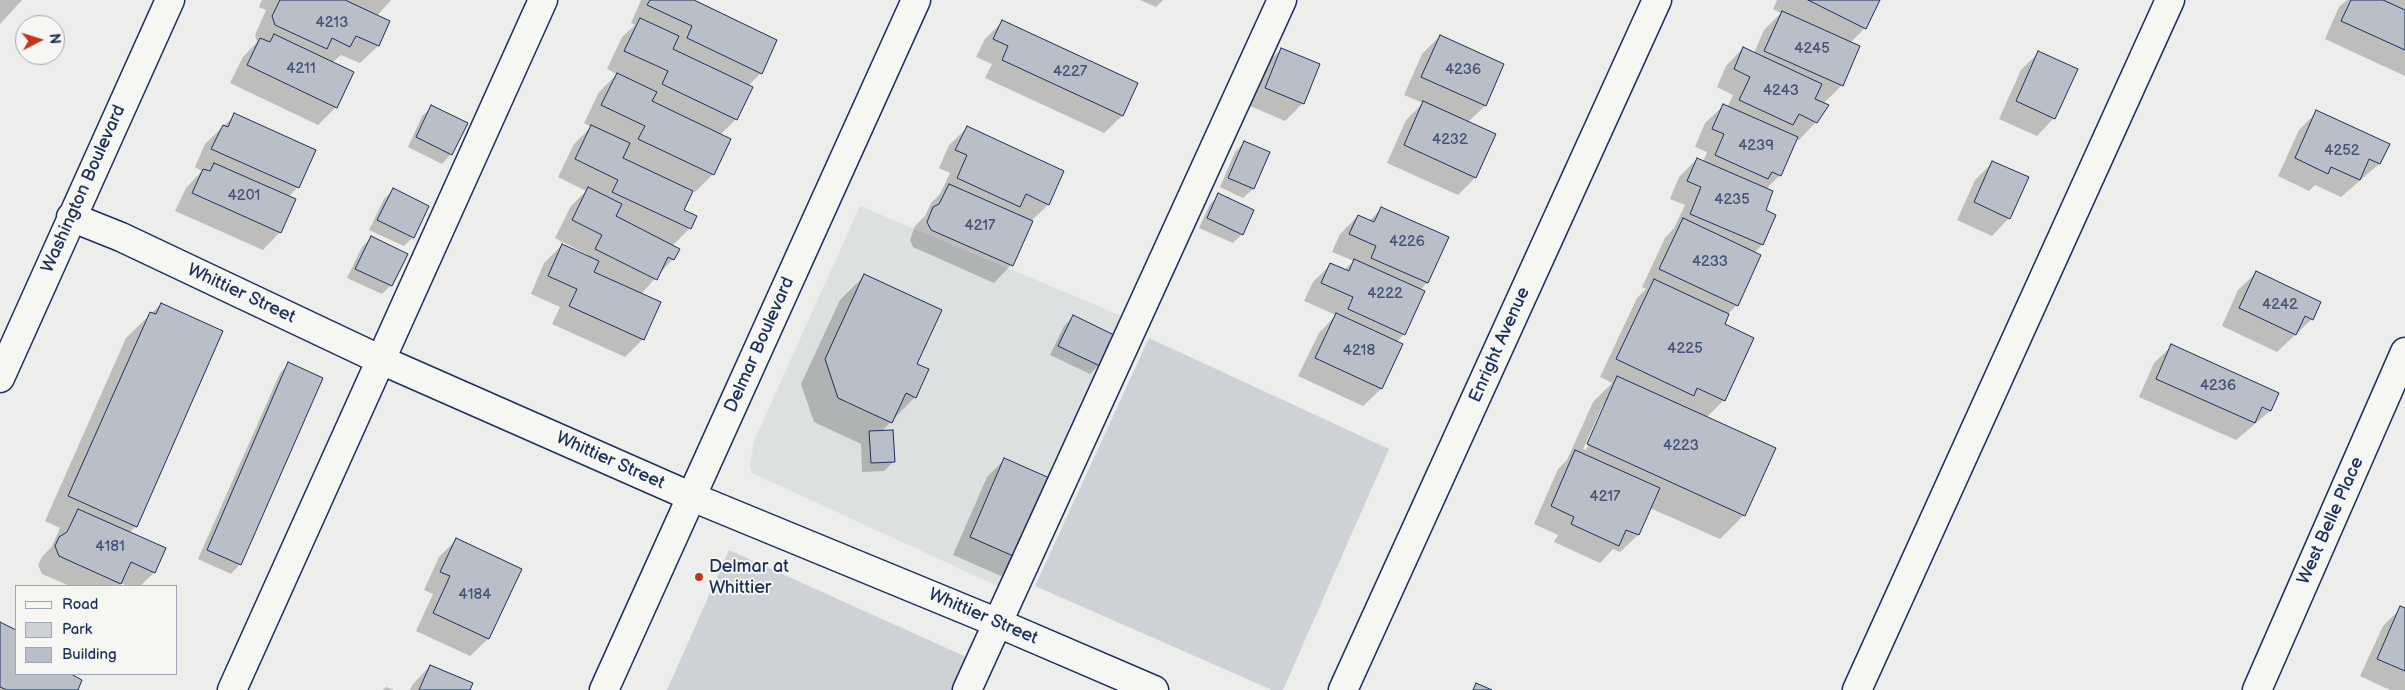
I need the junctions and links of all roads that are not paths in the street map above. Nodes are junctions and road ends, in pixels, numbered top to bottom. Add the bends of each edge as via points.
1 (170, 0) edge
2 (543, 0) edge
3 (916, 0) edge
4 (1282, 0) edge
5 (1657, 0) edge
6 (2170, 0) edge
7 (71, 217) junction
8 (2405, 352) edge
9 (381, 360) junction
10 (0, 378) edge
11 (692, 497) junction
12 (998, 623) junction
13 (232, 690) edge
14 (604, 690) edge
15 (967, 690) edge
16 (1154, 690) edge
17 (1343, 690) edge
18 (1857, 690) edge
19 (2257, 690) edge

1 - 7 street, Washington Boulevard
2 - 9 street
3 - 11 street, Delmar Boulevard
4 - 12 street
5 - 17 street, Enright Avenue
6 - 18 street
7 - 9 street, Whittier Street via 121,237
7 - 10 street, Washington Boulevard
8 - 19 street, West Belle Place
9 - 11 street, Whittier Street
9 - 13 street
11 - 12 street, Whittier Street
11 - 14 street, Delmar Boulevard
12 - 15 street
12 - 16 street, Whittier Street

